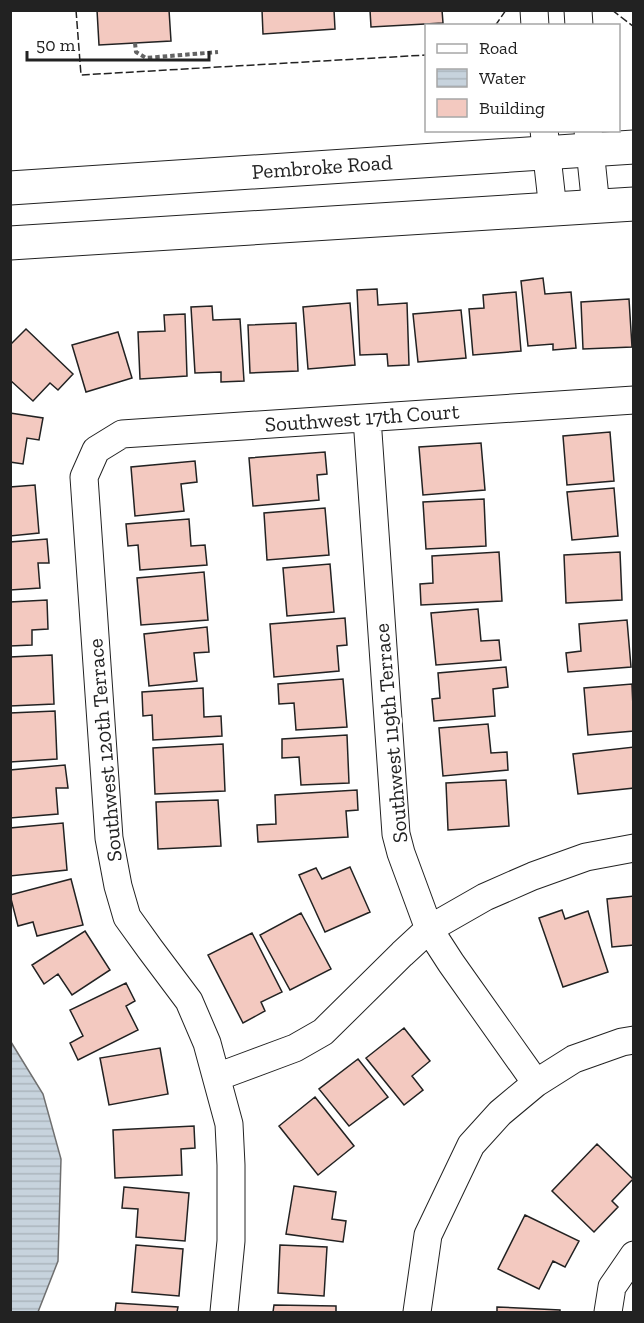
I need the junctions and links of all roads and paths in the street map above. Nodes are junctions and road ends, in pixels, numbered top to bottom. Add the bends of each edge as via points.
1 (135, 43) dead end
2 (218, 52) dead end
3 (589, 140) edge
4 (545, 142) edge
5 (633, 147) edge
6 (10, 188) edge
7 (633, 204) edge
8 (596, 207) junction
9 (553, 210) junction
10 (10, 243) edge
11 (633, 400) edge
12 (367, 418) junction
13 (96, 450) joint
14 (633, 848) edge
15 (429, 929) junction
16 (633, 1040) edge
17 (217, 1077) junction
18 (536, 1083) junction
19 (633, 1255) edge
20 (224, 1312) edge
21 (417, 1312) edge
22 (608, 1312) edge

1 - 2 path via 136,52 147,58
3 - 4 main road, Pembroke Road
3 - 5 main road, Pembroke Road
3 - 8 street
4 - 6 main road, Pembroke Road
4 - 9 street
7 - 8 main road
8 - 9 main road
9 - 10 main road
11 - 12 street, Southwest 17th Court
12 - 13 street, Southwest 17th Court via 122,434
12 - 15 street, Southwest 119th Terrace via 396,834
13 - 17 street, Southwest 120th Terrace via 84,477 114,867 127,917 189,1001
14 - 15 street via 586,856 532,876
15 - 17 street via 323,1032 296,1048
15 - 18 street, Southwest 119th Terrace
16 - 18 street via 574,1059
17 - 20 street, Southwest 120th Terrace via 229,1124 231,1165 231,1241
18 - 21 street via 500,1113 471,1145 429,1235
19 - 22 street via 612,1287

